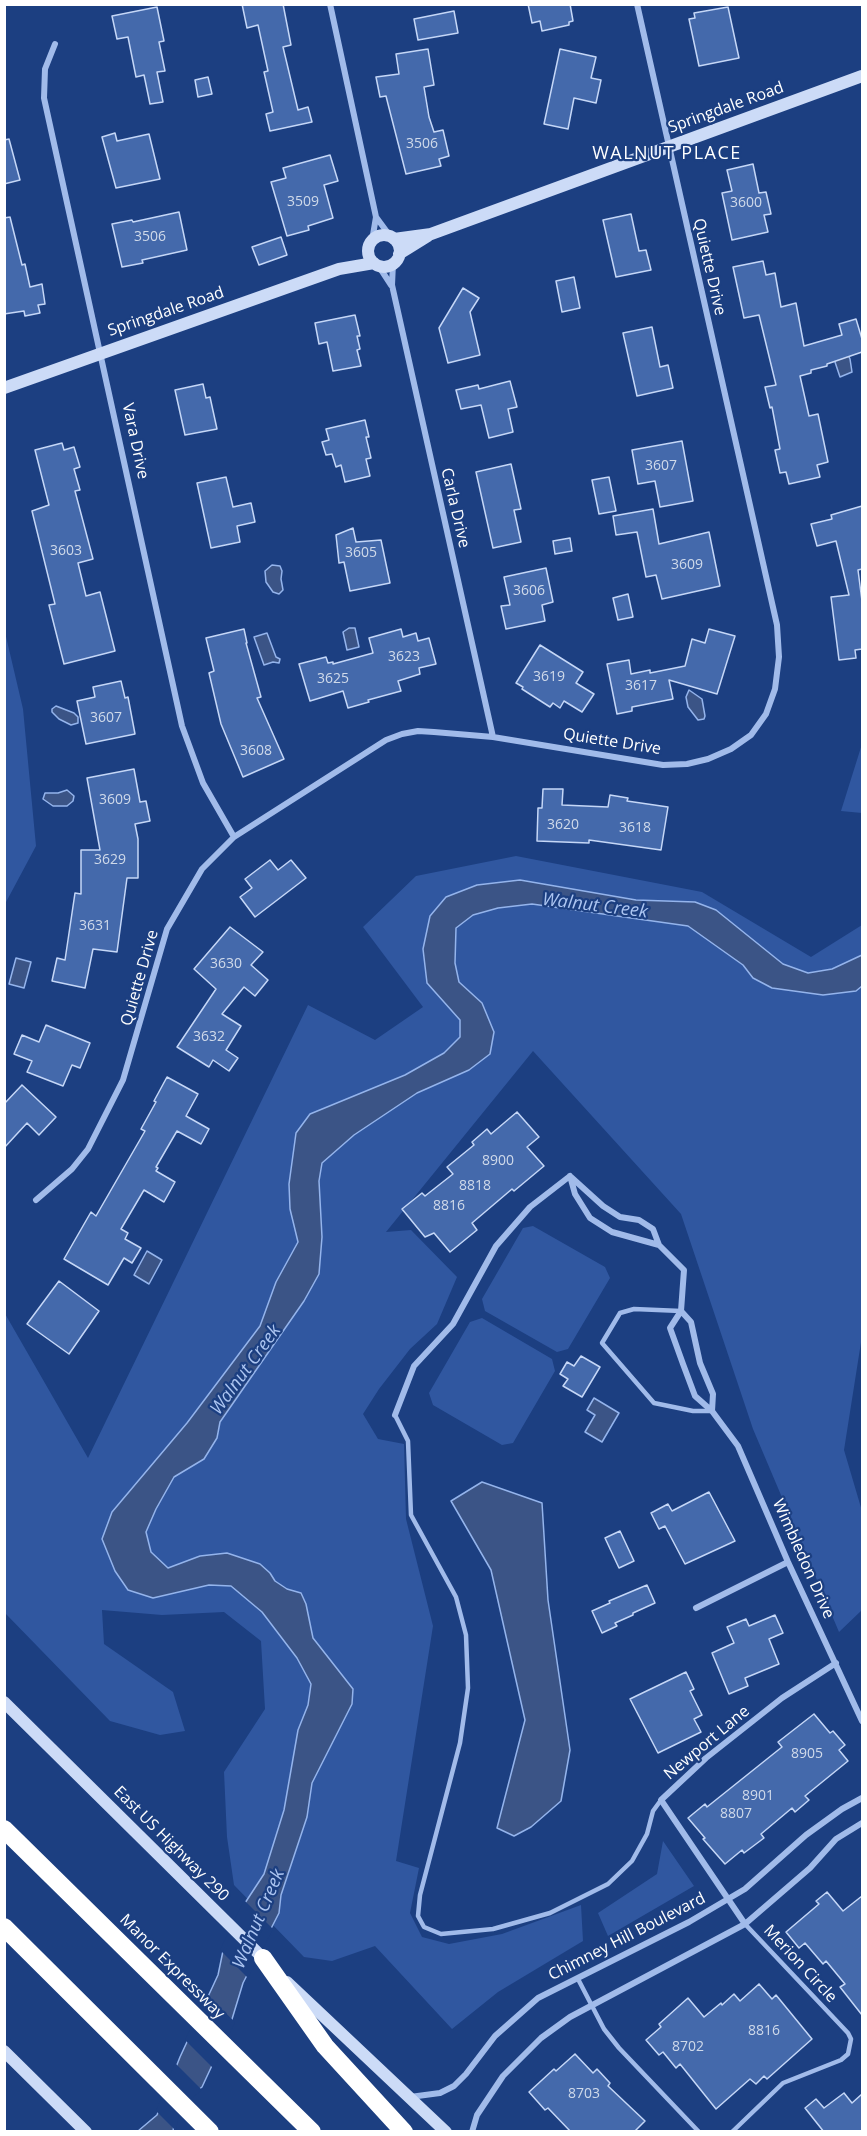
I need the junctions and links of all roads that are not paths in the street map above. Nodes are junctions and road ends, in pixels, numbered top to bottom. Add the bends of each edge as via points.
1 (330, 4) edge
2 (637, 4) edge
3 (55, 44) dead end
4 (862, 76) edge
5 (668, 146) junction
6 (376, 217) junction
7 (432, 234) junction
8 (392, 238) junction
9 (370, 245) junction
10 (396, 259) junction
11 (376, 264) junction
12 (339, 269) junction
13 (392, 285) junction
14 (101, 352) junction
15 (4, 388) edge
16 (493, 737) junction
17 (234, 837) junction
18 (570, 1176) junction
19 (36, 1200) dead end
20 (659, 1245) junction
21 (681, 1311) junction
22 (712, 1411) junction
23 (395, 1415) joint
24 (788, 1562) junction
25 (696, 1608) dead end
26 (836, 1663) junction
27 (4, 1702) edge
28 (862, 1721) edge
29 (862, 1798) edge
30 (661, 1800) junction
31 (862, 1823) edge
32 (4, 1829) edge
33 (728, 1899) junction
34 (745, 1924) junction
35 (4, 1927) edge
36 (262, 1958) junction
37 (578, 1979) junction
38 (592, 2006) junction
39 (4, 2051) edge
40 (409, 2097) junction
41 (86, 2132) edge
42 (210, 2132) edge
43 (312, 2132) edge
44 (404, 2132) edge
45 (446, 2132) edge
46 (472, 2132) edge
47 (699, 2132) edge
48 (732, 2132) edge

1 - 6 street
2 - 5 street, Quiette Drive
3 - 14 street, Vara Drive via 45,69 44,98
4 - 5 street, Springdale Road
5 - 7 street, Springdale Road
5 - 16 street, Quiette Drive via 777,626 775,689 751,735 731,749 687,764 663,765
6 - 8 street
6 - 9 street
7 - 8 street, Springdale Road
7 - 10 street, Springdale Road
8 - 9 street via 380,235
8 - 10 street via 399,249
9 - 11 street via 371,259
9 - 12 street, Springdale Road
10 - 11 street via 389,266
10 - 13 street, Carla Drive
11 - 12 street, Springdale Road
11 - 13 street, Carla Drive
12 - 14 street, Springdale Road
13 - 16 street, Carla Drive
14 - 15 street, Springdale Road
14 - 17 street, Vara Drive via 183,726 203,783
16 - 17 street, Quiette Drive via 434,732 402,734 386,740
17 - 19 street, Quiette Drive via 202,869 167,929 123,1080 88,1149 72,1169
18 - 20 street, Wimbledon Drive via 620,1217 639,1220 653,1229
18 - 20 street, Wimbledon Drive via 575,1194 590,1218 612,1232
18 - 23 street via 530,1207 496,1246 453,1324 414,1366
20 - 21 street, Wimbledon Drive via 684,1270
21 - 22 street, Wimbledon Drive via 691,1322 700,1363 713,1394
21 - 22 street, Wimbledon Drive via 670,1328 695,1396
21 - 22 lane via 634,1308 620,1313 602,1343 654,1403
22 - 24 street, Wimbledon Drive via 738,1446
23 - 30 lane via 408,1441 411,1515 456,1597 466,1635 468,1688 460,1743 420,1895 418,1916 424,1927 441,1934 493,1929 550,1913 608,1884 632,1861
24 - 25 street
24 - 26 street, Wimbledon Drive
26 - 28 street, Wimbledon Drive
26 - 30 street, Newport Lane via 773,1705
27 - 36 street, East US Highway 290
29 - 33 street, Chimney Hill Boulevard via 806,1835 745,1889
30 - 33 street, Newport Lane
31 - 34 street via 836,1839 810,1868
32 - 43 highway, Manor Expressway
33 - 34 street, Newport Lane
33 - 37 street, Chimney Hill Boulevard
34 - 38 street
34 - 48 lane, Merion Circle via 851,2039 848,2054 841,2060 783,2083
35 - 42 highway
36 - 40 street, East US Highway 290
36 - 44 highway via 326,2046
37 - 38 lane
37 - 40 street, Chimney Hill Boulevard via 538,1998 512,2020 454,2086 440,2093
38 - 46 street via 541,2038 503,2076 477,2115
38 - 47 lane via 619,2048
39 - 41 street
40 - 45 street, East US Highway 290

